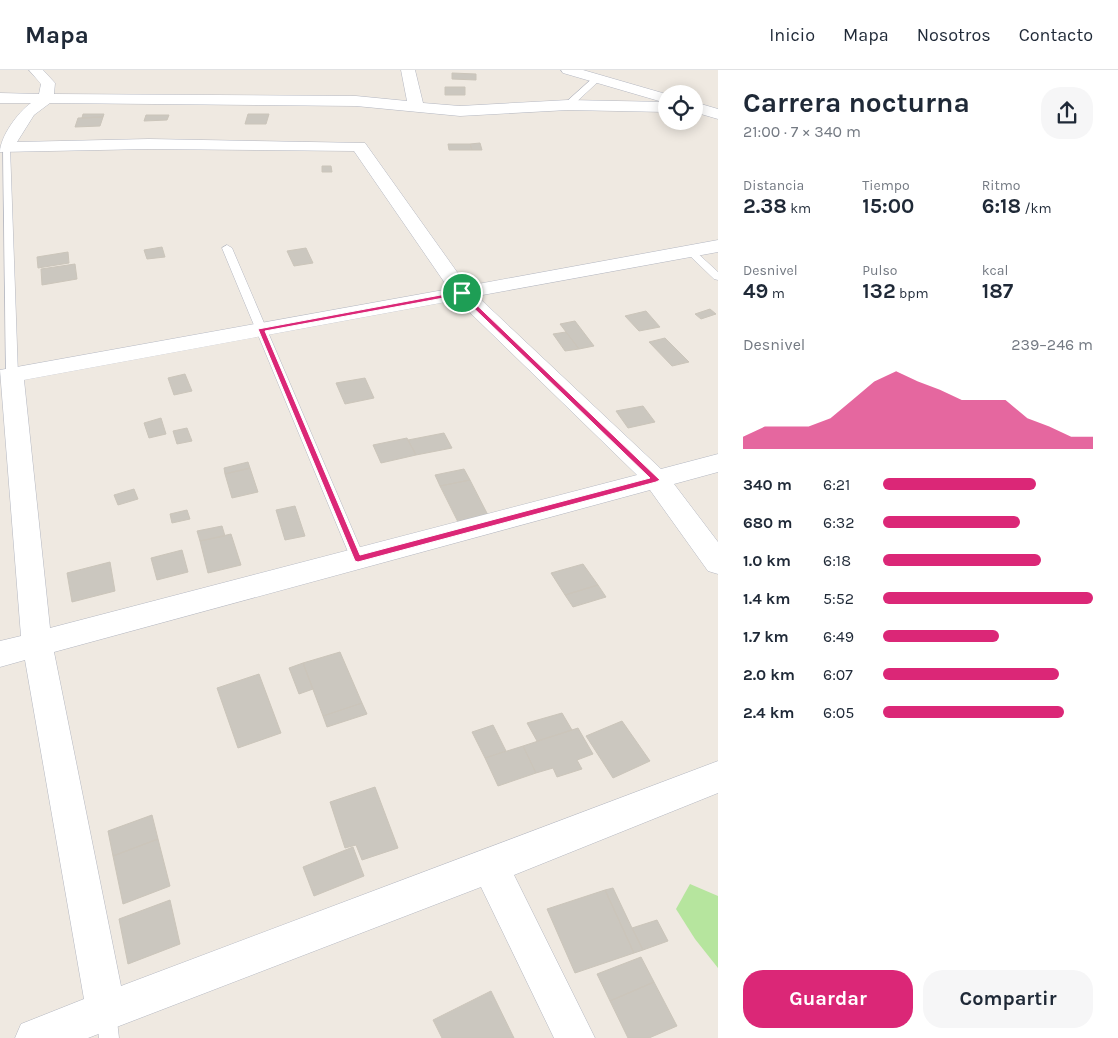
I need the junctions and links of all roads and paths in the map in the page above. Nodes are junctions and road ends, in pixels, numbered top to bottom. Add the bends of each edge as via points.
1 (36, 70) edge
2 (408, 70) edge
3 (568, 70) edge
4 (597, 79) junction
5 (658, 97) edge
6 (0, 98) edge
7 (46, 99) junction
8 (568, 105) junction
9 (416, 107) junction
10 (658, 107) edge
11 (703, 110) edge
12 (718, 114) edge
13 (3, 147) edge
14 (718, 246) edge
15 (227, 248) dead end
16 (690, 251) junction
17 (718, 277) edge
18 (462, 293) junction
19 (262, 329) junction
20 (6, 376) edge
21 (718, 463) edge
22 (656, 480) junction
23 (358, 558) junction
24 (718, 563) edge
25 (37, 643) junction
26 (0, 654) edge
27 (718, 777) edge
28 (490, 866) junction
29 (107, 1024) edge
30 (35, 1038) edge
31 (575, 1038) edge

1 - 7 street via 48,83
2 - 9 street
3 - 4 street
4 - 5 street
4 - 8 lane
6 - 7 street
7 - 9 street via 346,101
7 - 13 street via 28,112
8 - 9 street via 460,111
8 - 10 street
11 - 12 street
13 - 18 street via 148,144 359,146
13 - 20 lane
14 - 16 street
15 - 19 lane
16 - 17 lane
16 - 18 street
18 - 19 street
18 - 22 street
19 - 20 street
19 - 23 lane
20 - 25 street
21 - 22 street
22 - 23 street
22 - 24 street
23 - 25 street
25 - 26 street
25 - 29 street
27 - 28 street
28 - 29 street
28 - 31 street
29 - 30 street

